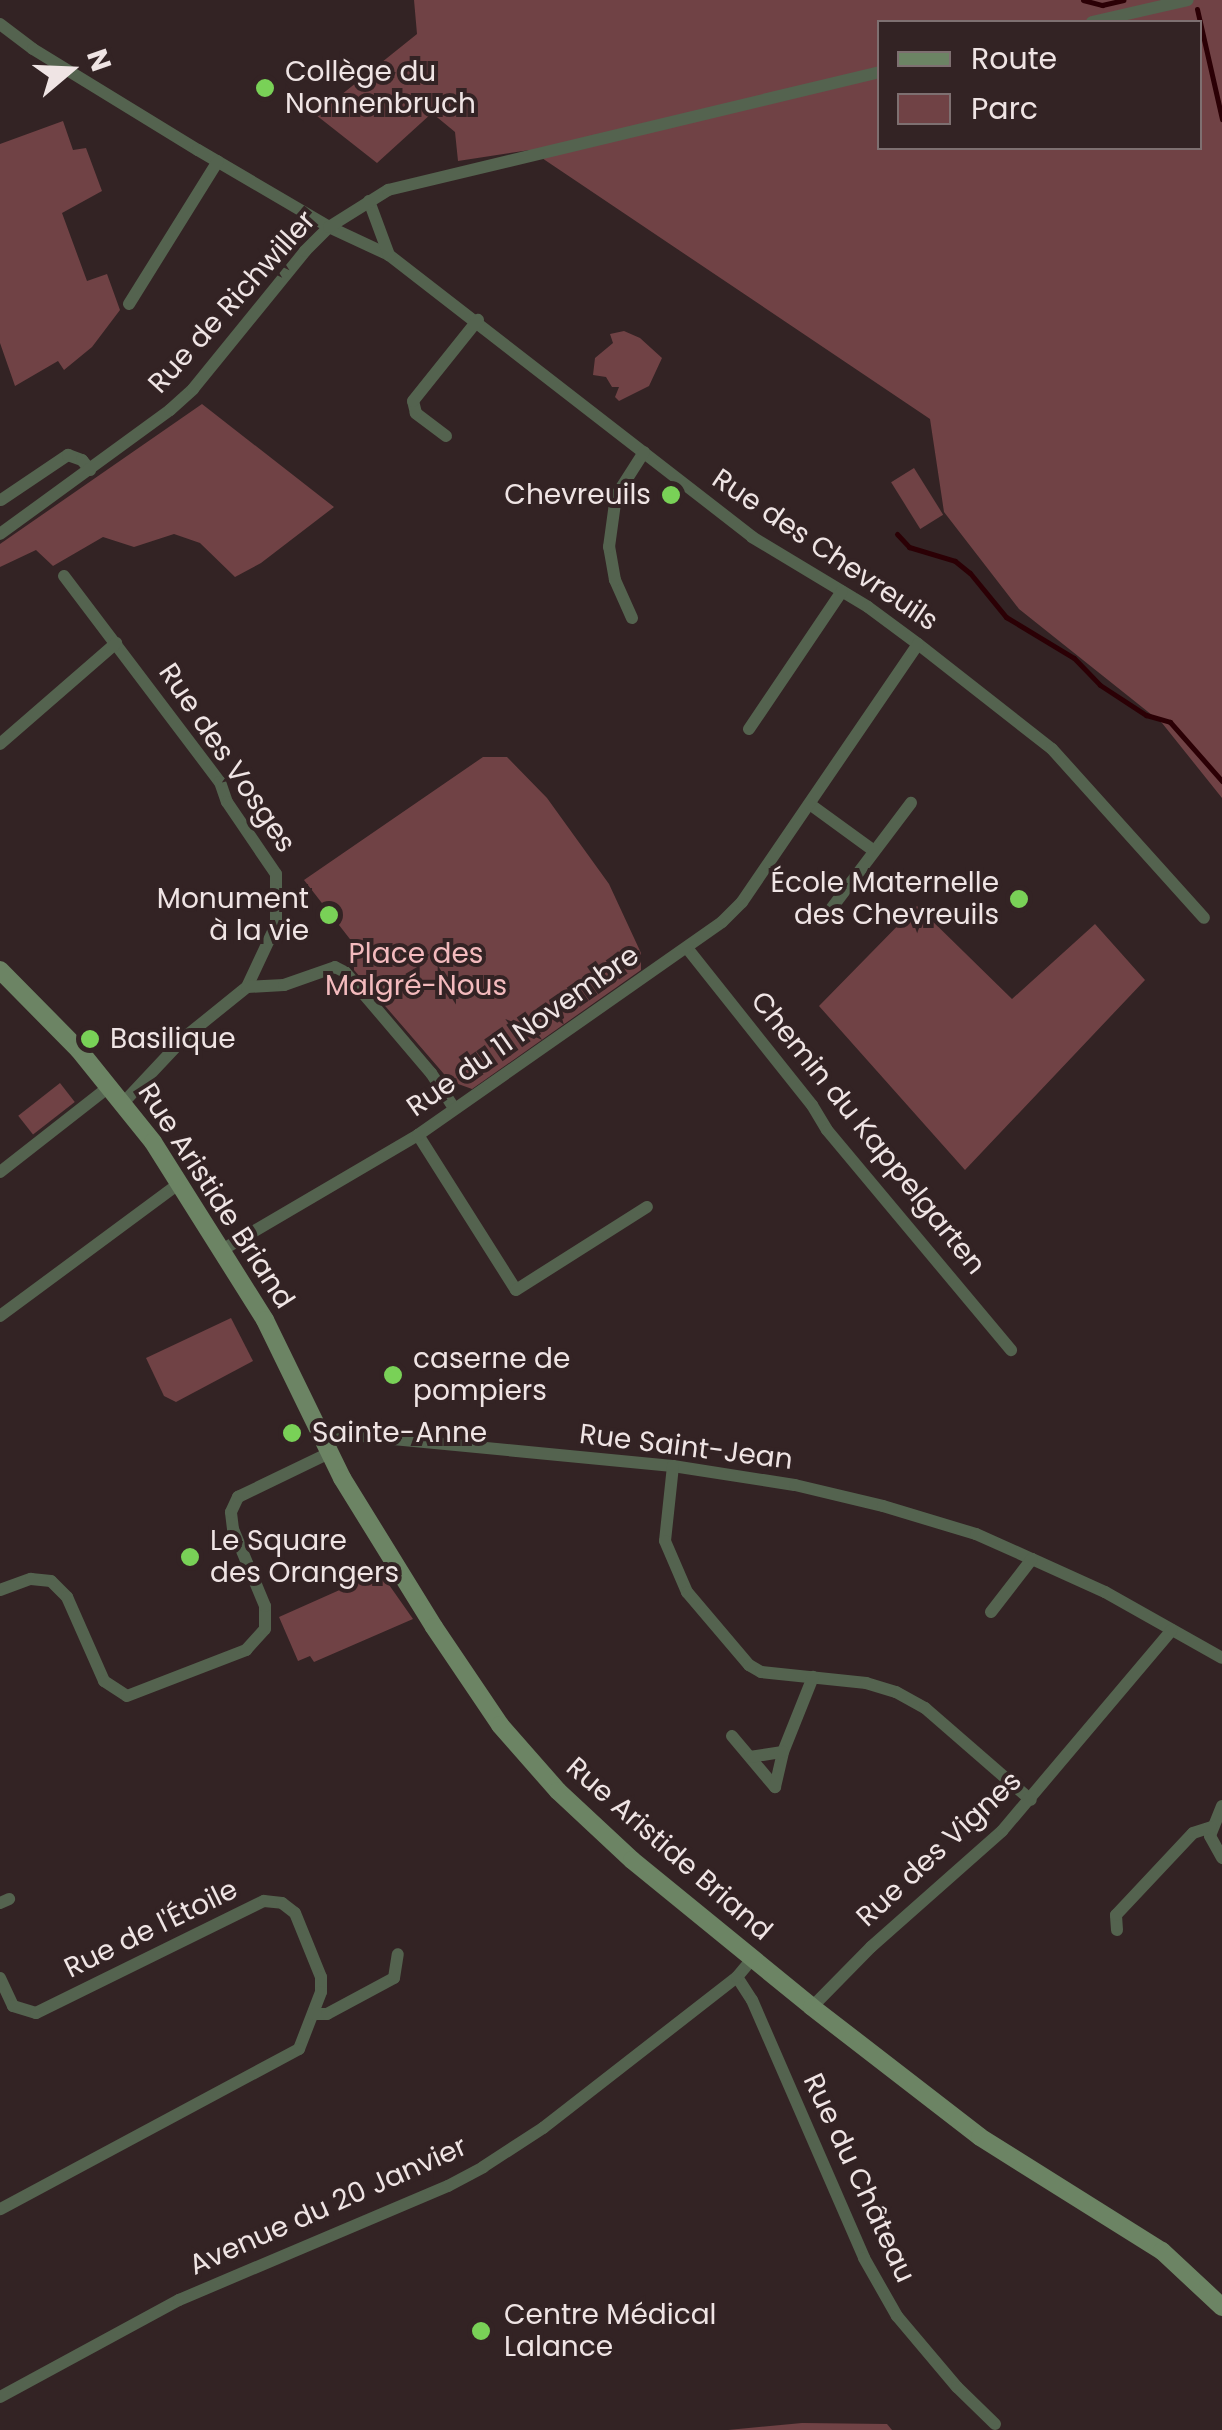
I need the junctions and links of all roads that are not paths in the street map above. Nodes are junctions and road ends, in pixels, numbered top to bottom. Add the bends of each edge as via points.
1 (1188, 0) edge
2 (1101, 20) edge
3 (0, 24) edge
4 (877, 73) edge
5 (218, 161) junction
6 (368, 201) junction
7 (329, 227) junction
8 (389, 254) junction
9 (129, 304) dead end
10 (478, 320) junction
11 (446, 436) dead end
12 (644, 452) junction
13 (90, 470) junction
14 (0, 500) edge
15 (0, 534) edge
16 (64, 576) dead end
17 (842, 590) junction
18 (632, 618) dead end
19 (116, 643) junction
20 (918, 644) junction
21 (749, 729) dead end
22 (0, 744) edge
23 (911, 803) dead end
24 (811, 805) junction
25 (874, 851) junction
26 (831, 908) dead end
27 (1204, 918) dead end
28 (687, 948) junction
29 (0, 970) edge
30 (247, 987) junction
31 (110, 1086) junction
32 (124, 1102) junction
33 (454, 1108) junction
34 (418, 1136) junction
35 (0, 1172) edge
36 (180, 1183) junction
37 (647, 1207) dead end
38 (222, 1250) junction
39 (0, 1316) edge
40 (1012, 1350) dead end
41 (327, 1449) junction
42 (673, 1466) junction
43 (1032, 1559) junction
44 (0, 1590) edge
45 (991, 1612) dead end
46 (1172, 1630) junction
47 (1222, 1658) edge
48 (812, 1677) junction
49 (732, 1736) dead end
50 (782, 1752) junction
51 (750, 1757) junction
52 (1031, 1800) junction
53 (1222, 1806) edge
54 (1211, 1827) junction
55 (1222, 1858) edge
56 (1118, 1930) dead end
57 (398, 1954) dead end
58 (752, 1960) junction
59 (737, 1977) junction
60 (0, 1978) edge
61 (812, 2006) junction
62 (314, 2014) junction
63 (0, 2209) edge
64 (1222, 2306) edge
65 (0, 2397) edge
66 (996, 2424) dead end

1 - 2 street
3 - 5 street, Rue des Chevreuils
4 - 6 street, Rue de Richwiller via 419,180
5 - 7 street, Rue des Chevreuils
5 - 9 street
6 - 7 street, Rue de Richwiller
6 - 8 street
7 - 8 street, Rue des Chevreuils
7 - 13 street, Rue de Richwiller via 193,389
8 - 10 street, Rue des Chevreuils
10 - 11 street via 413,401 416,413
10 - 12 street, Rue des Chevreuils
12 - 17 street, Rue des Chevreuils via 752,537
12 - 18 street via 616,496 609,547
13 - 14 street via 68,455
13 - 15 street, Rue de Richwiller
16 - 19 street, Rue des Vosges
17 - 20 street, Rue des Chevreuils
17 - 21 street
19 - 22 street
19 - 30 street, Rue des Vosges via 220,782 276,874 276,925
20 - 24 street, Rue du 11 Novembre
20 - 27 street, Rue des Chevreuils via 1052,749
23 - 25 street
24 - 25 street
24 - 28 street, Rue du 11 Novembre via 742,902
25 - 26 street
28 - 33 street, Rue du 11 Novembre
28 - 40 street, Chemin du Kappelgarten via 826,1130
29 - 31 main road, Rue Aristide Briand
30 - 32 street via 185,1037
30 - 33 street via 284,984 335,967 345,972
31 - 32 main road, Rue Aristide Briand
31 - 35 street
32 - 36 main road, Rue Aristide Briand
33 - 34 street, Rue du 11 Novembre
34 - 37 street via 516,1290
34 - 38 street, Rue du 11 Novembre
36 - 38 main road, Rue Aristide Briand
36 - 39 street
38 - 41 main road, Rue Aristide Briand via 291,1368
41 - 42 street, Rue Saint-Jean via 351,1435
41 - 44 street, Rue Saint-Jean via 238,1498 230,1512 264,1606 265,1629 246,1650 127,1696 104,1681 68,1598 52,1581 31,1579
41 - 58 main road, Rue Aristide Briand via 500,1725 558,1791
42 - 43 street, Rue Saint-Jean via 883,1506
42 - 48 street via 665,1541 687,1592 748,1665
43 - 45 street
43 - 46 street, Rue Saint-Jean
46 - 47 street, Rue Saint-Jean
46 - 52 street, Rue des Vignes
48 - 50 street
48 - 52 street via 866,1683 925,1708
49 - 51 street
50 - 51 street
50 - 51 street via 775,1786
52 - 61 street, Rue des Vignes
53 - 54 street
54 - 55 street
54 - 56 street via 1193,1833 1116,1915
57 - 62 street via 394,1978
58 - 59 street, Avenue du 20 Janvier
58 - 61 main road, Rue Aristide Briand
59 - 65 street, Avenue du 20 Janvier via 483,2167 179,2300
59 - 66 street, Rue du Château via 896,2316
60 - 62 street, Rue de l'Étoile via 13,2006 36,2013 264,1901 282,1903 295,1913 321,1977
61 - 64 main road, Rue Aristide Briand via 980,2137 1162,2251
62 - 63 street, Rue de l'Étoile via 299,2049

